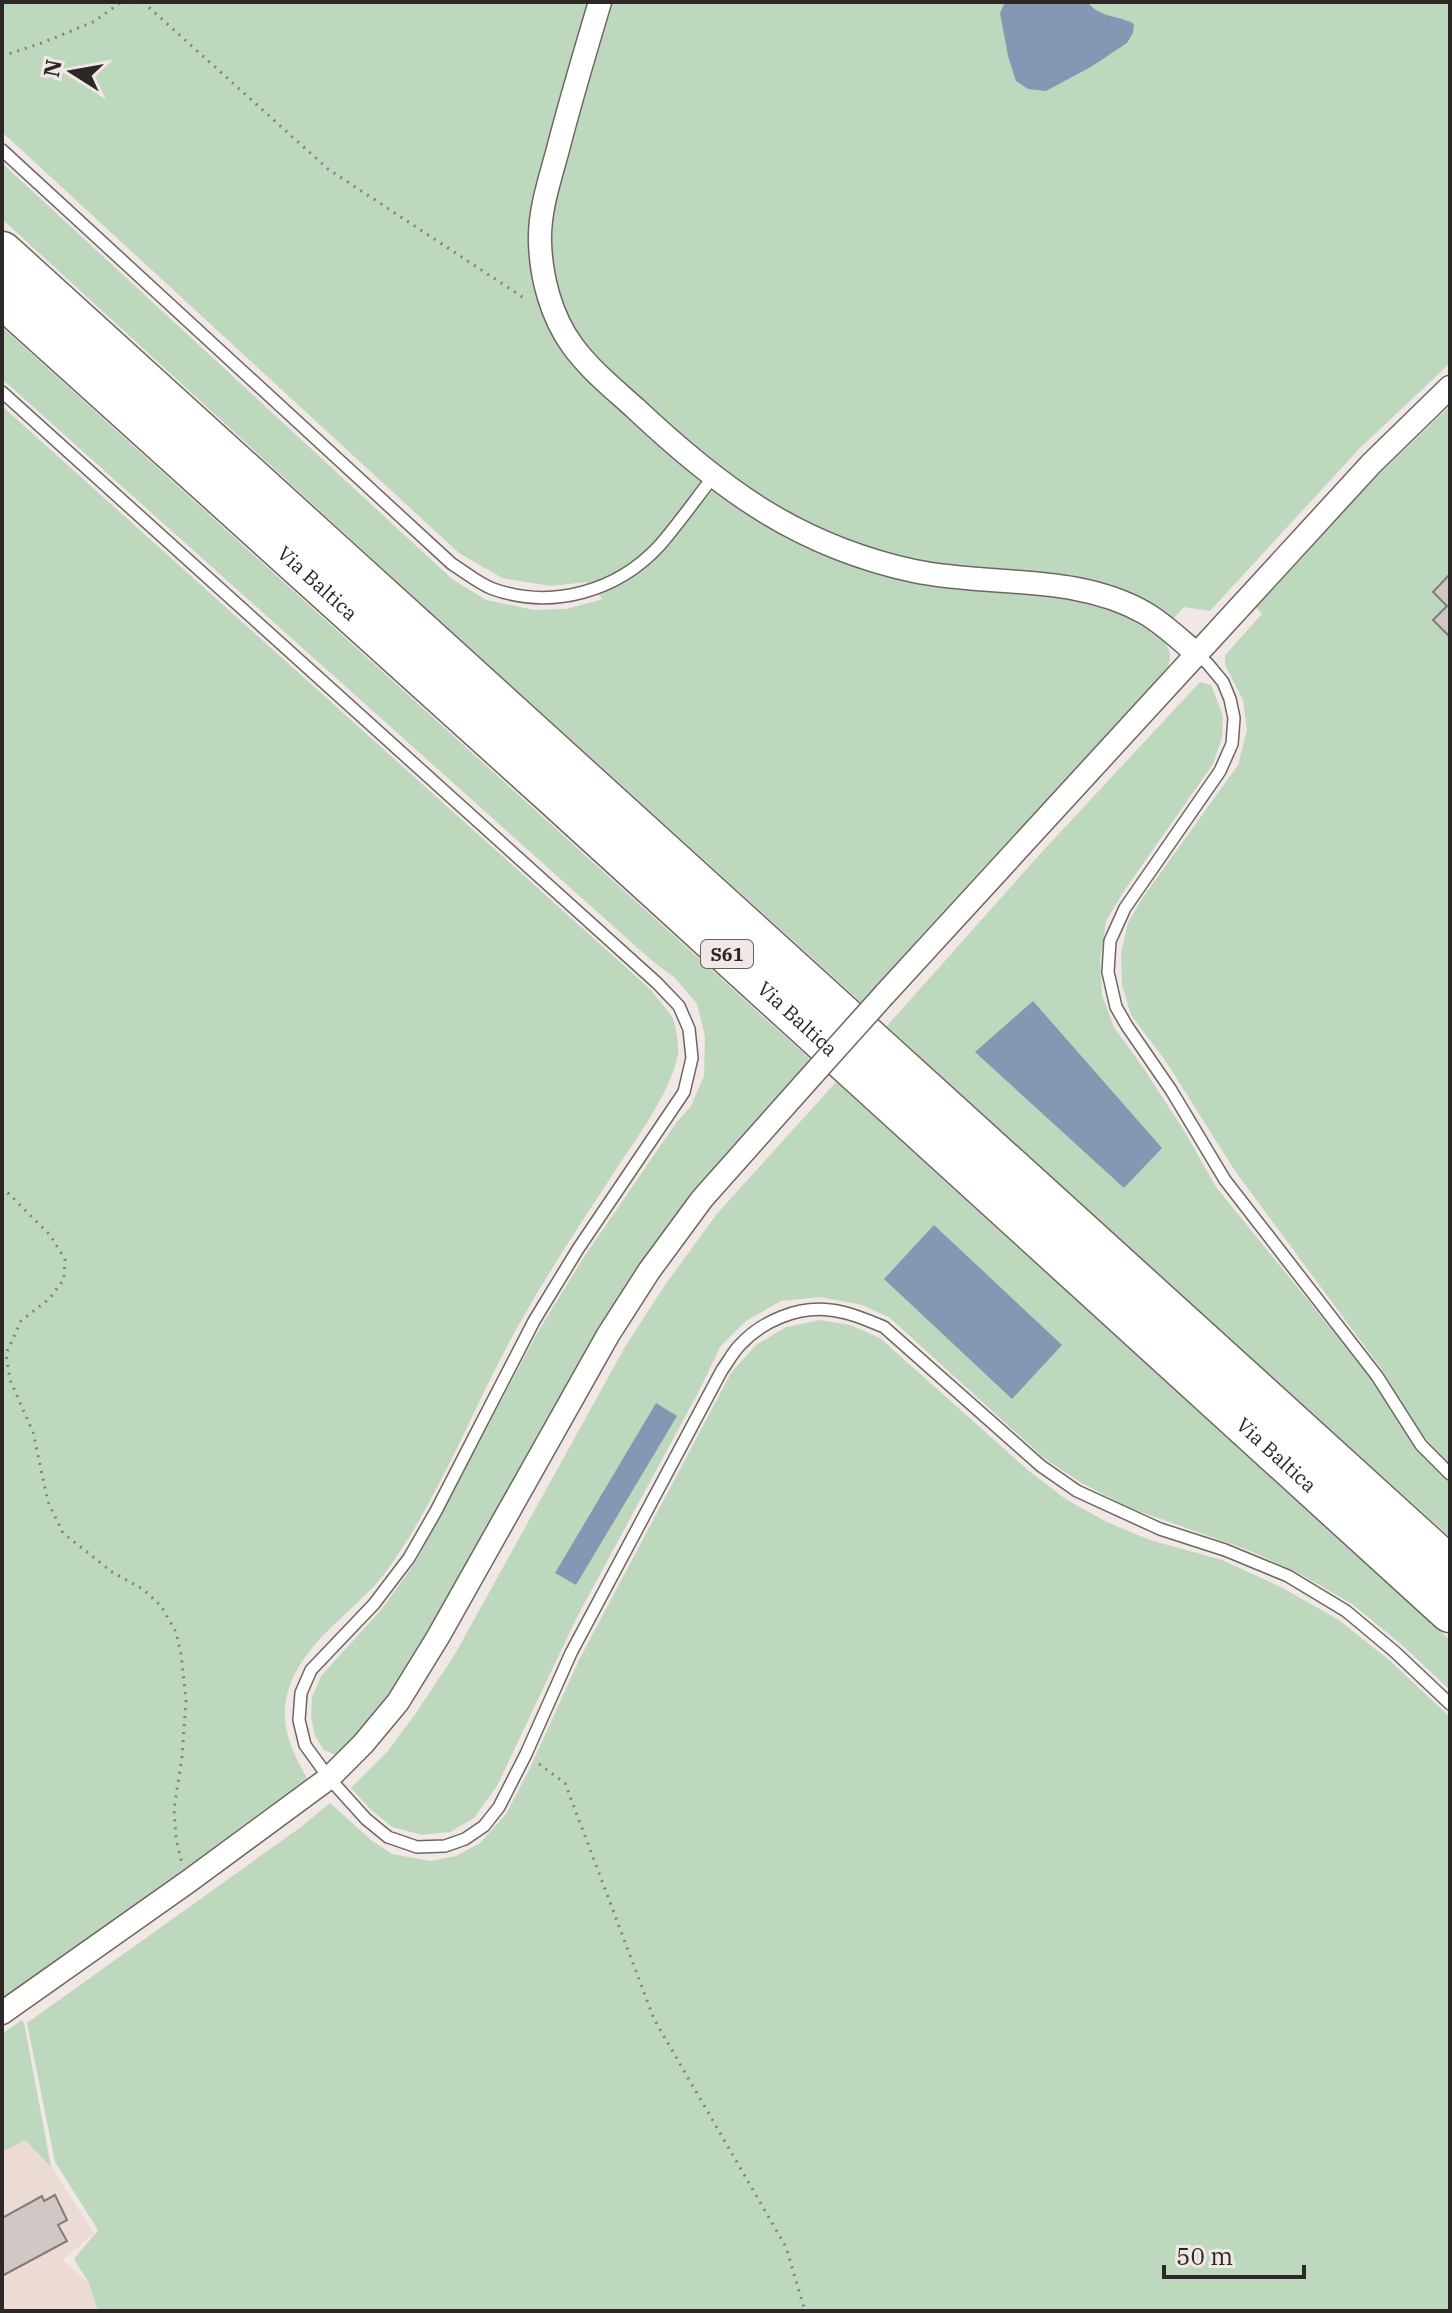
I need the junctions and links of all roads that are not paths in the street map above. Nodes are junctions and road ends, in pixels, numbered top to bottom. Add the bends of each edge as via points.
1 (600, 2) edge
2 (2, 150) edge
3 (2, 252) edge
4 (2, 297) edge
5 (1450, 387) edge
6 (2, 392) edge
7 (713, 477) junction
8 (1197, 654) junction
9 (1450, 1474) edge
10 (1450, 1567) edge
11 (1450, 1612) edge
12 (1450, 1704) edge
13 (329, 1778) junction
14 (2, 2013) edge

1 - 7 street via 543,206 543,275 571,344
2 - 7 lane via 452,564 491,589 528,598 567,598 606,586 659,546
3 - 10 highway, Via Baltica / S61
4 - 11 highway, Via Baltica / S61
5 - 8 street via 1371,464
6 - 13 lane via 657,983 679,1006 689,1029 692,1058 684,1092 534,1321 409,1558 311,1670 301,1693 299,1720 305,1745
7 - 8 street via 817,541 916,572 1079,589 1113,599 1144,612
8 - 9 lane via 1223,682 1230,699 1232,744 1220,771 1125,908 1110,941 1108,972 1116,1007 1225,1180 1377,1376 1421,1445
8 - 13 street, bridge via 702,1199 608,1335 398,1702
12 - 13 lane via 1346,1611 1288,1576 1160,1529 1077,1491 1041,1466 884,1327 830,1310 797,1311 769,1322 741,1343 722,1370 571,1653 499,1807 484,1826 445,1846 417,1847 388,1837
13 - 14 street

